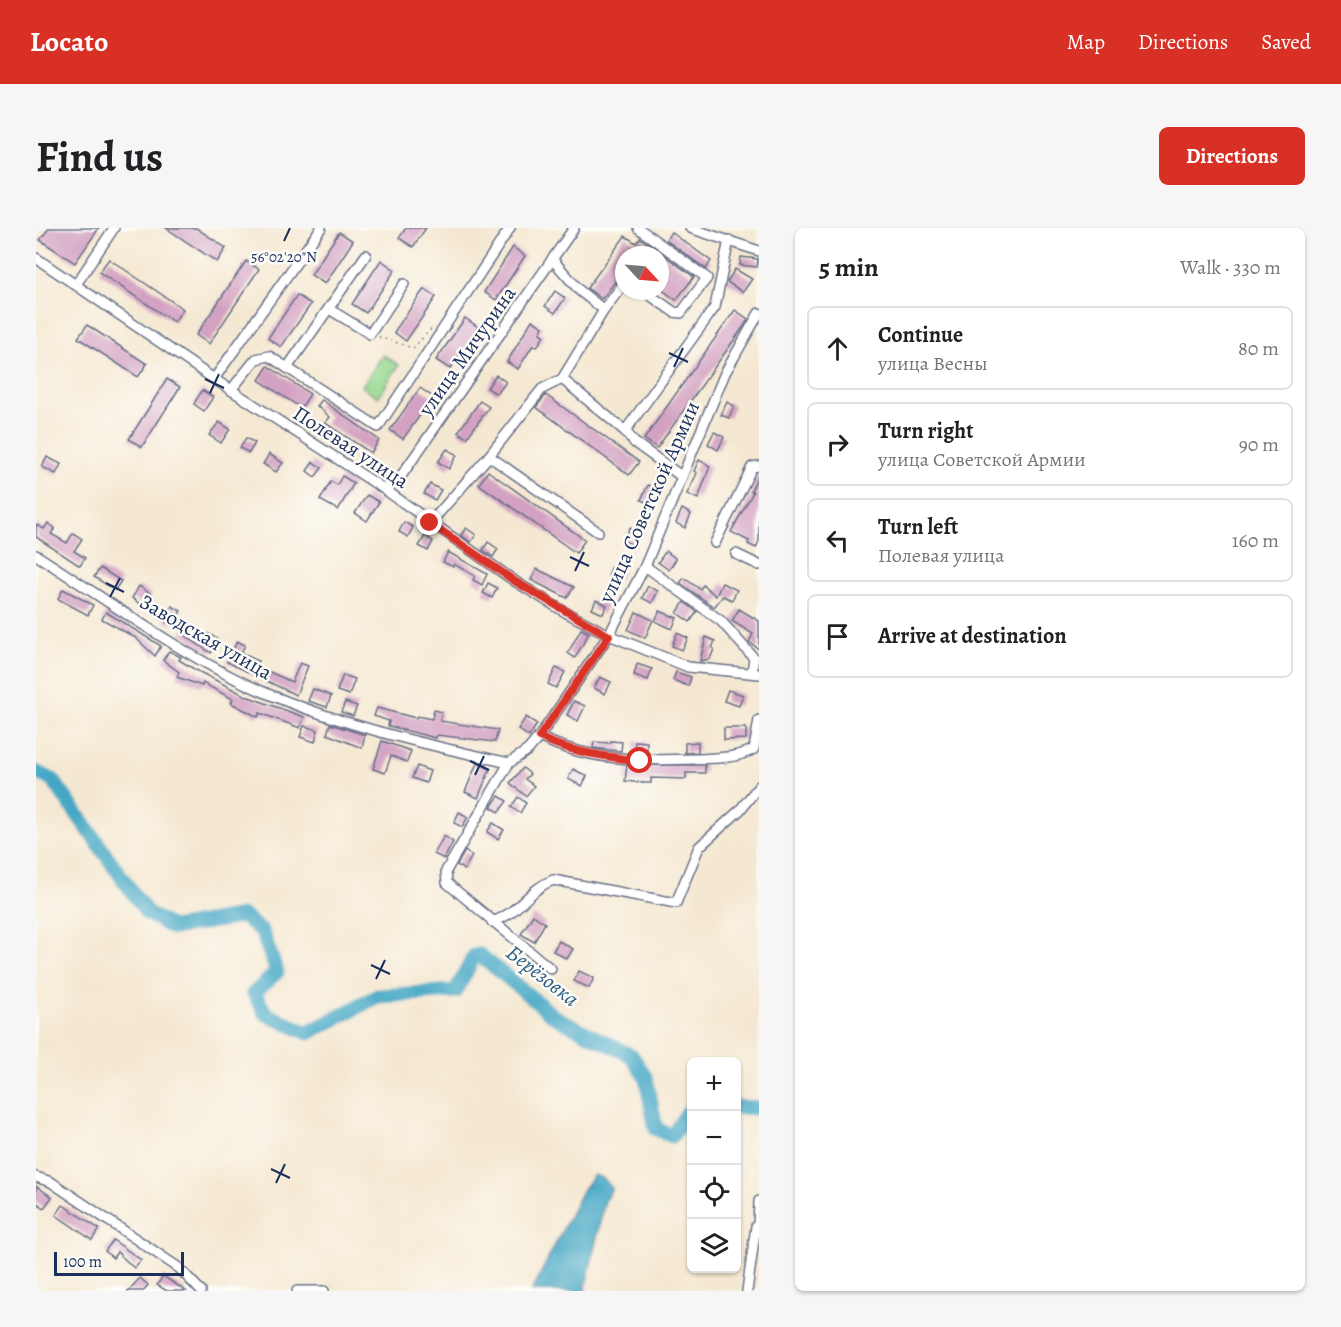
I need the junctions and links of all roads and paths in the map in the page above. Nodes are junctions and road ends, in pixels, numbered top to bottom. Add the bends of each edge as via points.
1 (114, 228) edge
2 (321, 228) edge
3 (510, 228) edge
4 (574, 228) edge
5 (638, 228) edge
6 (690, 228) edge
7 (705, 230) edge
8 (729, 240) junction
9 (663, 246) edge
10 (669, 250) edge
11 (759, 250) edge
12 (366, 255) dead end
13 (36, 258) edge
14 (552, 259) junction
15 (77, 283) junction
16 (404, 284) dead end
17 (615, 295) edge
18 (657, 300) edge
19 (329, 309) junction
20 (604, 310) junction
21 (759, 313) edge
22 (449, 319) junction
23 (370, 333) junction
24 (287, 368) junction
25 (214, 379) junction
26 (562, 379) junction
27 (231, 390) junction
28 (625, 430) junction
29 (489, 456) junction
30 (759, 466) edge
31 (681, 476) junction
32 (384, 489) junction
33 (430, 523) junction
34 (598, 532) dead end
35 (715, 543) dead end
36 (736, 554) dead end
37 (36, 555) edge
38 (759, 565) edge
39 (645, 566) junction
40 (609, 636) junction
41 (756, 673) edge
42 (759, 720) edge
43 (539, 737) junction
44 (754, 749) junction
45 (759, 759) edge
46 (509, 763) junction
47 (759, 786) edge
48 (492, 922) junction
49 (550, 969) dead end
50 (36, 1177) edge
51 (759, 1202) edge
52 (758, 1229) edge
53 (201, 1291) edge
54 (297, 1291) edge
55 (324, 1291) edge
56 (747, 1291) edge

1 - 15 street
2 - 25 street
3 - 22 street
4 - 14 street, улица Мичурина
5 - 9 street
6 - 7 street
7 - 8 street
8 - 11 street
8 - 28 street via 715,307
10 - 18 street via 707,278 681,313
12 - 19 street
13 - 15 street, Полевая улица
14 - 20 street via 580,291
14 - 32 street, улица Мичурина via 399,479
15 - 25 street, Полевая улица
16 - 23 street
17 - 20 street
19 - 23 street
19 - 24 street
20 - 26 street
21 - 31 street, улица Советской Армии via 725,373
22 - 23 path via 433,326 413,348
22 - 24 street via 378,427
24 - 27 street via 269,356 256,359
25 - 27 street, Полевая улица
26 - 28 street
26 - 29 street via 542,389
27 - 32 street, Полевая улица
28 - 31 street via 635,443
29 - 33 street
29 - 34 street
30 - 35 street via 752,467
31 - 39 street, улица Советской Армии
32 - 33 street, Полевая улица
33 - 40 street, Полевая улица via 516,582
36 - 38 street
37 - 46 street, Заводская улица via 202,660 258,690 407,741
39 - 40 street, улица Советской Армии
39 - 41 street via 722,621 754,658
40 - 41 street, Полевая улица via 688,667
40 - 43 street, улица Советской Армии
42 - 44 street
43 - 44 street via 583,753 640,761 713,758
43 - 46 street, улица Советской Армии
44 - 45 street
46 - 48 street, улица Советской Армии via 445,878
47 - 48 street via 740,810 699,847 676,903 553,880 504,919
48 - 49 street
50 - 53 street via 51,1182 179,1268
51 - 52 street
52 - 56 street
54 - 55 street

